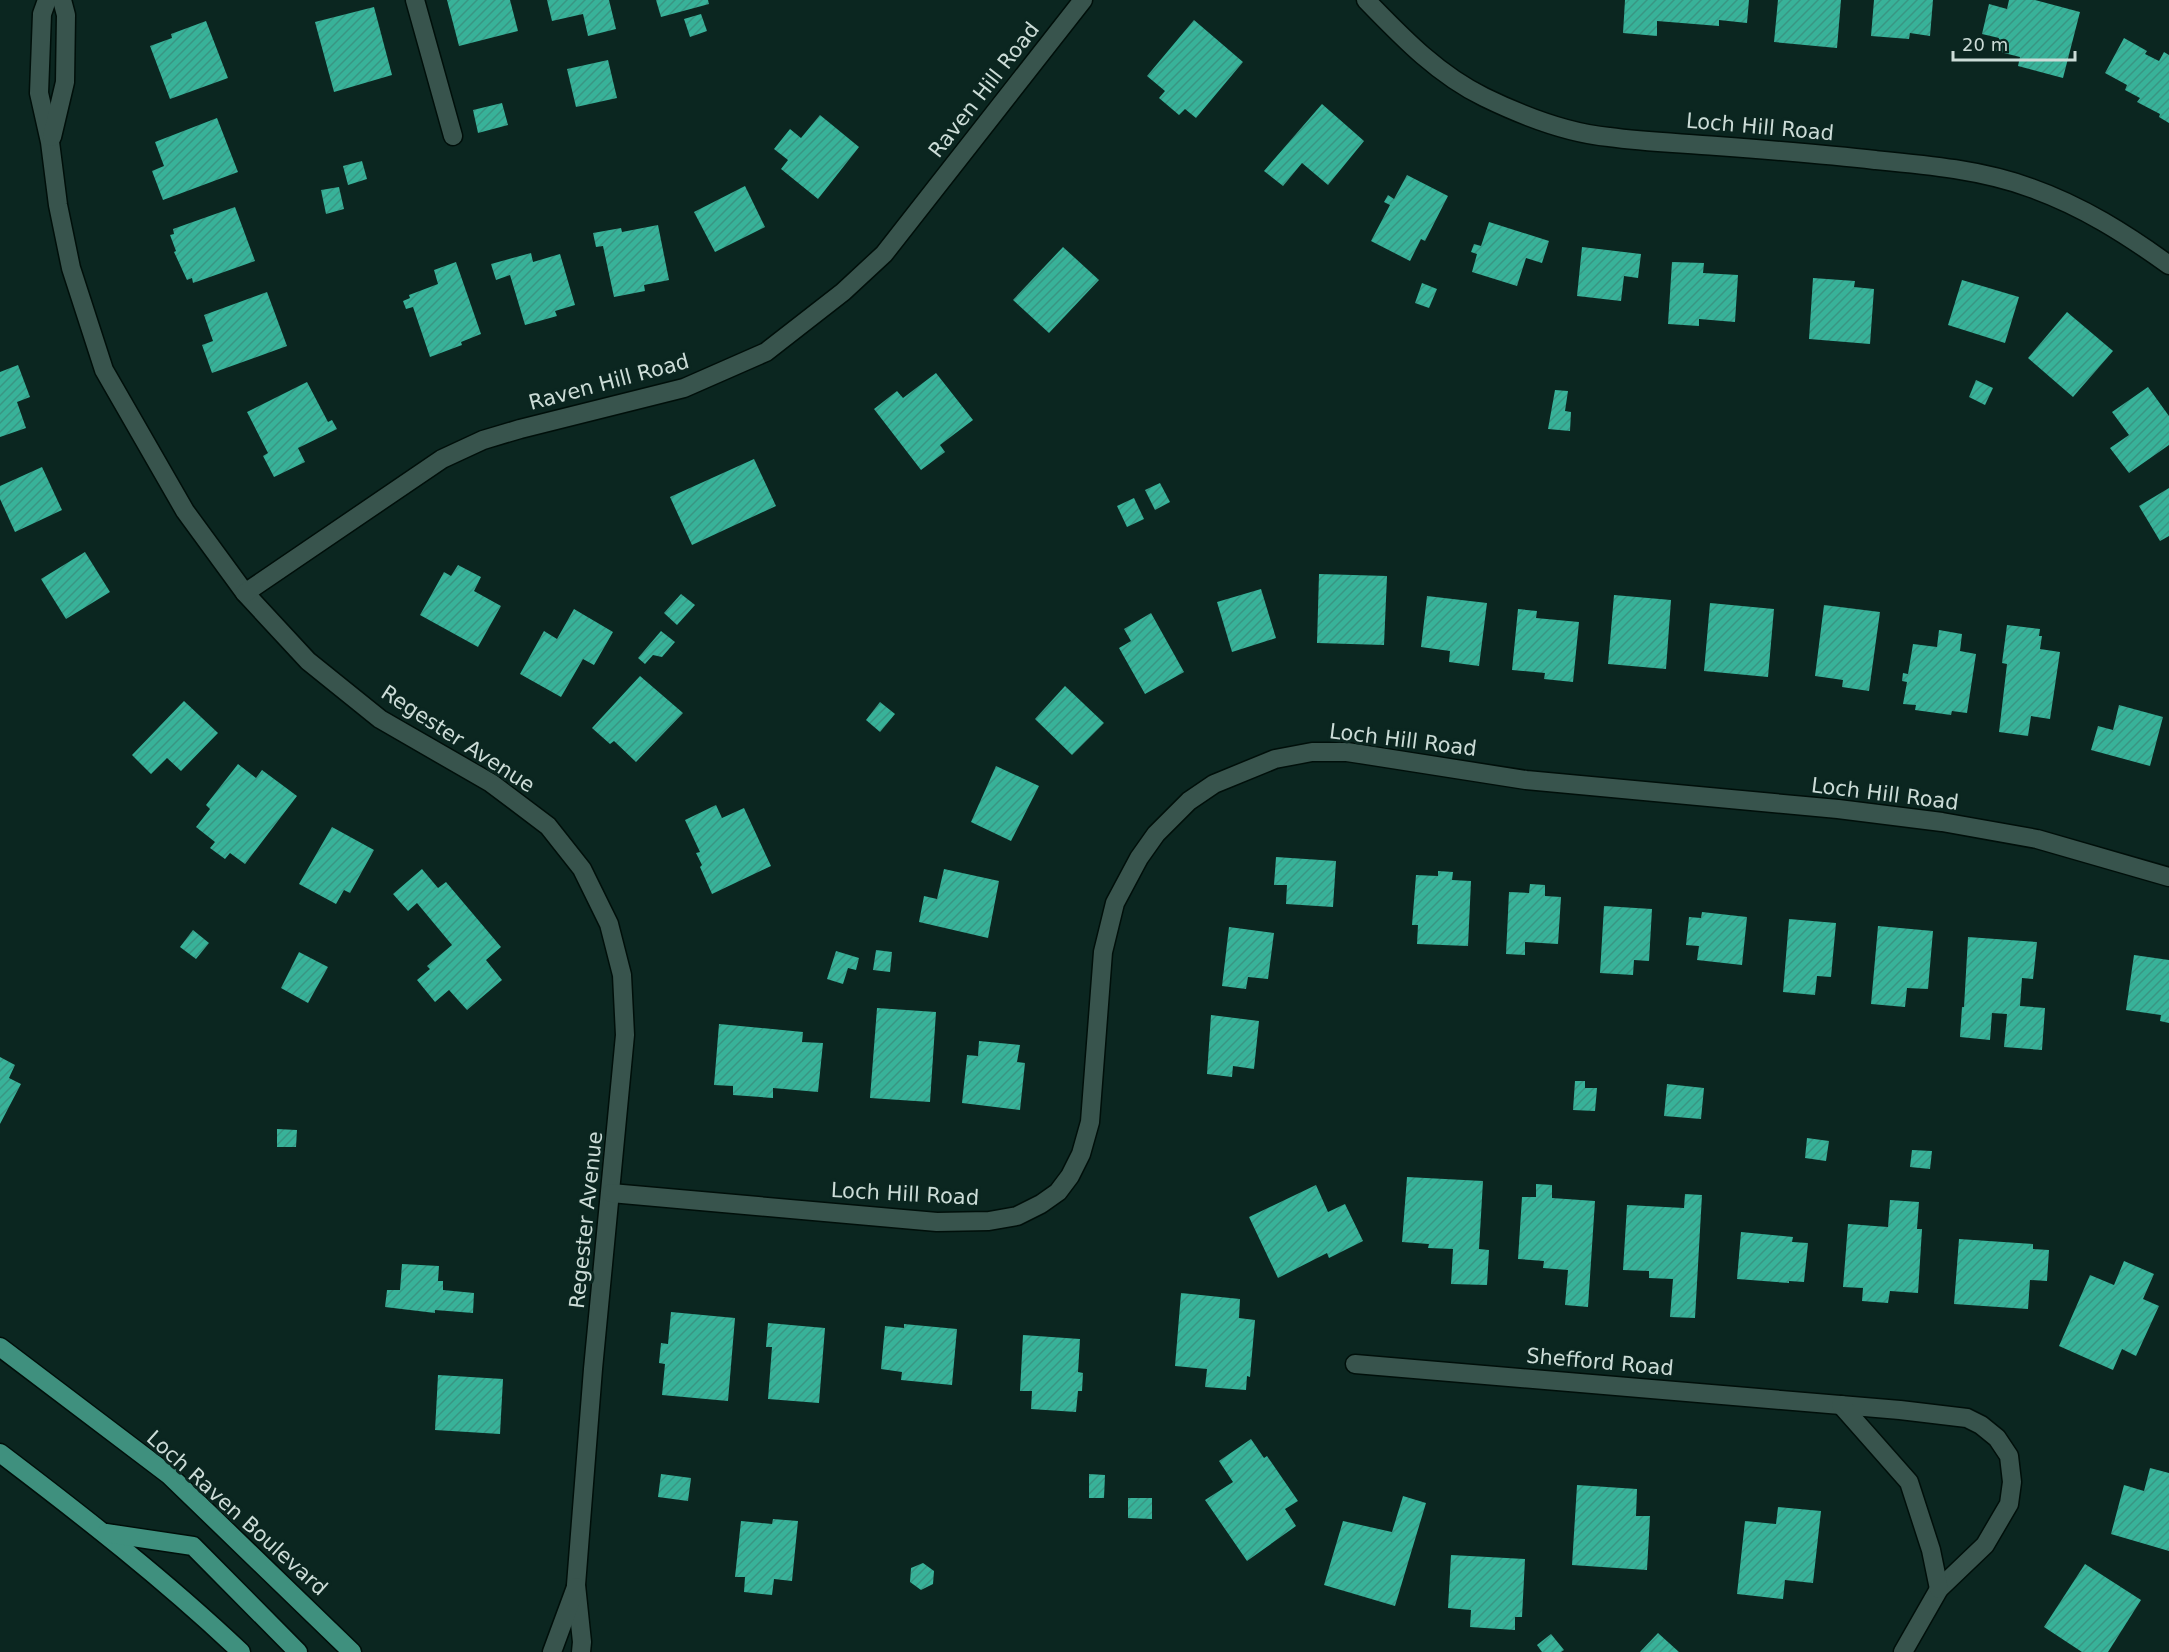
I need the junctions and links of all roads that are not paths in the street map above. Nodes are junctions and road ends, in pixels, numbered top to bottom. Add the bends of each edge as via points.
1 (47, 0) edge
2 (62, 0) edge
3 (415, 0) edge
4 (1083, 0) edge
5 (1366, 0) edge
6 (453, 136) dead end
7 (50, 142) junction
8 (2169, 265) edge
9 (245, 593) junction
10 (2169, 877) edge
11 (611, 1193) junction
12 (0, 1347) edge
13 (1355, 1364) dead end
14 (1841, 1404) junction
15 (0, 1453) edge
16 (106, 1533) junction
17 (576, 1585) junction
18 (1939, 1589) junction
19 (240, 1652) edge
20 (298, 1652) edge
21 (352, 1652) edge
22 (552, 1652) edge
23 (581, 1652) edge
24 (1903, 1652) edge

1 - 7 street, Regester Avenue via 42,14 39,93
2 - 7 street, Regester Avenue via 66,15 65,82
3 - 6 street
4 - 9 street, Raven Hill Road via 884,254 843,292 766,352 684,388 483,440 442,459
5 - 8 street, Loch Hill Road via 1407,43 1445,74 1520,113 1568,130 1608,137 1932,165 1978,173 2031,187 2074,206 2117,228
7 - 9 street, Regester Avenue via 71,268 105,370 185,511
9 - 11 street, Regester Avenue via 308,661 380,718 491,783 548,826 582,869 609,924 622,975 626,1035
10 - 11 street, Loch Hill Road via 2037,839 1942,822 1526,780 1347,752 1312,752 1275,759 1214,784 1190,801 1156,834 1115,903 1103,952 1090,1122 1070,1176 1058,1192 1041,1204 1017,1216 989,1221 937,1222
11 - 17 street, Regester Avenue
12 - 21 main road, Loch Raven Boulevard via 169,1476
13 - 14 street, Shefford Road
14 - 18 street via 1909,1482
14 - 18 street, Shefford Road via 1967,1418 1997,1438 2009,1456 2012,1482 2008,1504 1985,1545
15 - 16 main road
16 - 19 main road
16 - 20 main road via 193,1546
17 - 22 street, Regester Avenue
17 - 23 street, Regester Avenue
18 - 24 street, Shefford Road

